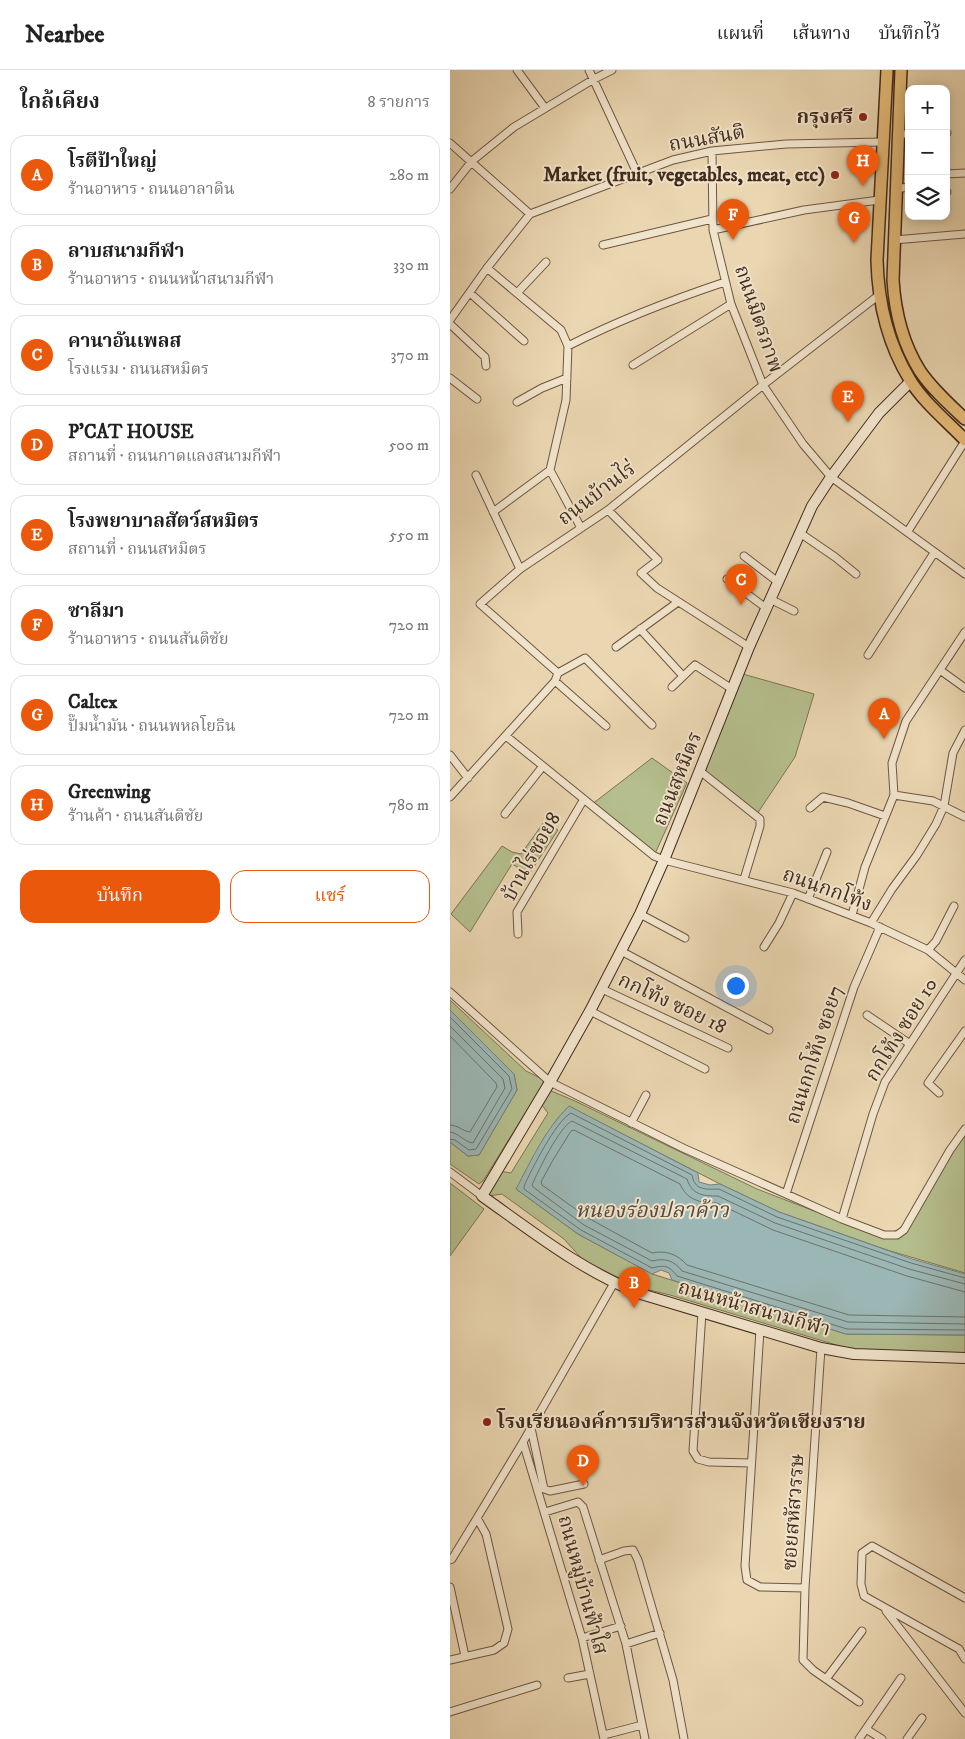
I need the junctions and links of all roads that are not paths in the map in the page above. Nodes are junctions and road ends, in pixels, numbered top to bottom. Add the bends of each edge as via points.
1 (517, 70) edge
2 (589, 70) edge
3 (612, 70) edge
4 (887, 70) edge
5 (901, 70) edge
6 (594, 79) junction
7 (545, 108) junction
8 (903, 134) edge
9 (882, 142) junction
10 (450, 143) edge
11 (712, 151) junction
12 (472, 161) junction
13 (637, 173) junction
14 (965, 173) edge
15 (950, 174) edge
16 (905, 187) edge
17 (896, 188) junction
18 (450, 189) edge
19 (879, 200) junction
20 (530, 214) junction
21 (712, 219) junction
22 (713, 230) junction
23 (965, 234) edge
24 (894, 240) junction
25 (603, 245) dead end
26 (546, 262) dead end
27 (487, 268) junction
28 (725, 282) junction
29 (470, 293) junction
30 (517, 293) junction
31 (879, 295) junction
32 (731, 304) junction
33 (450, 320) edge
34 (450, 324) edge
35 (524, 341) dead end
36 (568, 346) junction
37 (633, 365) dead end
38 (486, 366) dead end
39 (921, 372) junction
40 (450, 378) edge
41 (567, 378) junction
42 (911, 381) junction
43 (763, 385) junction
44 (477, 399) dead end
45 (517, 402) dead end
46 (965, 419) edge
47 (965, 440) edge
48 (550, 470) junction
49 (476, 475) dead end
50 (831, 477) junction
51 (608, 510) junction
52 (492, 512) junction
53 (581, 528) junction
54 (908, 531) junction
55 (800, 533) junction
56 (934, 552) junction
57 (744, 556) dead end
58 (520, 570) junction
59 (856, 574) dead end
60 (965, 574) edge
61 (727, 579) dead end
62 (778, 582) junction
63 (678, 602) junction
64 (768, 604) junction
65 (794, 612) dead end
66 (640, 629) junction
67 (965, 632) edge
68 (616, 647) dead end
69 (749, 647) junction
70 (868, 655) dead end
71 (940, 670) junction
72 (558, 673) junction
73 (683, 676) junction
74 (555, 681) junction
75 (672, 687) dead end
76 (965, 688) edge
77 (732, 689) junction
78 (652, 725) dead end
79 (606, 726) dead end
80 (965, 730) edge
81 (506, 736) junction
82 (450, 755) edge
83 (543, 766) junction
84 (700, 771) junction
85 (468, 778) junction
86 (894, 795) junction
87 (450, 797) edge
88 (584, 799) junction
89 (944, 806) junction
90 (810, 808) dead end
91 (506, 814) dead end
92 (885, 816) junction
93 (965, 817) edge
94 (827, 852) dead end
95 (664, 860) junction
96 (744, 879) junction
97 (793, 894) junction
98 (808, 899) junction
99 (954, 906) dead end
100 (640, 914) junction
101 (852, 915) junction
102 (871, 923) junction
103 (880, 927) junction
104 (518, 934) dead end
105 (686, 938) dead end
106 (764, 946) dead end
107 (928, 950) junction
108 (621, 951) junction
109 (965, 960) edge
110 (956, 973) junction
111 (965, 980) edge
112 (602, 989) junction
113 (450, 992) edge
114 (590, 1011) junction
115 (867, 1015) dead end
116 (768, 1030) dead end
117 (965, 1032) edge
118 (910, 1044) junction
119 (728, 1048) dead end
120 (705, 1070) dead end
121 (550, 1082) junction
122 (939, 1093) dead end
123 (646, 1095) dead end
124 (631, 1123) junction
125 (965, 1128) edge
126 (450, 1172) edge
127 (786, 1194) junction
128 (482, 1196) junction
129 (842, 1219) junction
130 (614, 1283) junction
131 (702, 1312) junction
132 (760, 1330) junction
133 (821, 1348) junction
134 (965, 1358) edge
135 (531, 1428) junction
136 (523, 1442) junction
137 (751, 1463) junction
138 (584, 1484) dead end
139 (545, 1512) junction
140 (477, 1518) junction
141 (450, 1560) edge
142 (599, 1560) junction
143 (450, 1587) edge
144 (805, 1588) junction
145 (965, 1598) edge
146 (883, 1607) junction
147 (454, 1625) edge
148 (620, 1626) junction
149 (862, 1631) dead end
150 (660, 1633) junction
151 (582, 1638) junction
152 (626, 1644) junction
153 (465, 1656) junction
154 (965, 1659) edge
155 (450, 1660) edge
156 (590, 1674) junction
157 (568, 1678) dead end
158 (901, 1678) dead end
159 (826, 1679) junction
160 (537, 1685) dead end
161 (859, 1702) dead end
162 (450, 1712) edge
163 (965, 1714) edge
164 (922, 1718) dead end
165 (642, 1725) junction
166 (866, 1729) junction
167 (604, 1737) edge
168 (645, 1739) edge
169 (684, 1739) edge
170 (859, 1739) edge
171 (882, 1739) edge
172 (907, 1739) edge

1 - 7 street
2 - 6 street
3 - 6 street
4 - 9 main road
5 - 8 main road
6 - 7 street
6 - 13 street
7 - 12 street
8 - 17 main road
9 - 11 street, ถนนสันติ via 786,144
9 - 19 main road
10 - 12 street
11 - 13 street, ถนนสันติ
11 - 21 street, ถนนมิตรภาพ
12 - 18 street
12 - 20 street
13 - 20 street, ถนนสันติ
14 - 15 street
16 - 17 street
17 - 24 main road
19 - 22 street via 804,210
19 - 31 main road
20 - 27 street
21 - 22 street, ถนนมิตรภาพ
21 - 25 street
22 - 28 street, ถนนมิตรภาพ
23 - 24 street
24 - 39 main road via 892,280 896,309 901,330
26 - 30 street
27 - 29 street
27 - 30 street
28 - 32 street, ถนนมิตรภาพ
28 - 36 street via 628,317
29 - 33 street
29 - 35 street
30 - 36 street via 561,330
31 - 42 main road via 887,330
31 - 43 street, ถนนบ้านไร่
32 - 37 street
32 - 43 street, ถนนมิตรภาพ
34 - 38 street via 485,357
36 - 41 street
39 - 42 main road
39 - 46 main road
40 - 44 street
41 - 45 street
41 - 48 street via 566,400
42 - 47 main road
42 - 50 street, ถนนสหมิตร via 879,412
43 - 50 street, ถนนมิตรภาพ via 803,444
43 - 51 street, ถนนบ้านไร่
47 - 54 street
48 - 52 street
48 - 53 street
49 - 52 street
50 - 54 street, ถนนมิตรภาพ
50 - 55 street, ถนนสหมิตร via 812,506
51 - 53 street, ถนนบ้านไร่
51 - 63 street via 658,560 641,573
52 - 58 street
53 - 58 street, ถนนบ้านไร่
54 - 56 street, ถนนมิตรภาพ
55 - 59 street
55 - 62 street, ถนนสหมิตร
56 - 60 street, ถนนมิตรภาพ
56 - 70 street
57 - 62 street
58 - 72 street, ถนนบ้านไร่ via 480,604
61 - 64 street
62 - 64 street, ถนนสหมิตร
63 - 66 street
63 - 69 street
64 - 65 street
64 - 69 street, ถนนสหมิตร
66 - 68 street
66 - 73 street
67 - 71 street
69 - 77 street, ถนนสหมิตร
71 - 76 street
71 - 86 street via 906,721 892,763
72 - 74 street
72 - 78 street via 585,658
73 - 75 street
73 - 77 street via 695,665
74 - 79 street
74 - 81 street
77 - 84 street, ถนนสหมิตร
80 - 89 street via 953,752
81 - 83 street
81 - 85 street
82 - 85 street
83 - 88 street
83 - 91 street
84 - 95 street, ถนนสหมิตร
84 - 96 street via 760,819
85 - 87 street
86 - 89 street via 933,801
86 - 92 street
88 - 95 street via 654,856
88 - 104 street, บ้านไร่ซอย8 via 517,912
89 - 93 street
89 - 102 street via 917,855
90 - 92 street via 823,797
92 - 101 street via 865,867
94 - 98 street
95 - 96 street, ถนนกกโท้ง
95 - 100 street, ถนนสหมิตร
96 - 97 street, ถนนกกโท้ง
97 - 98 street, ถนนกกโท้ง
97 - 106 street
98 - 101 street, ถนนกกโท้ง
99 - 107 street
100 - 105 street
100 - 108 street, ถนนสหมิตร
101 - 102 street, ถนนกกโท้ง
102 - 103 street, ถนนกกโท้ง
103 - 107 street, ถนนกกโท้ง
103 - 127 street, ถนนกกโท้ง ซอย7 via 854,987
107 - 110 street, ถนนกกโท้ง
108 - 112 street, ถนนสหมิตร
108 - 116 street
109 - 110 street, กกโท้ง ซอย 10
110 - 111 street, ถนนกกโท้ง
110 - 118 street, กกโท้ง ซอย 10
112 - 114 street, ถนนสหมิตร
112 - 119 street, กกโท้ง ซอย 18
113 - 121 street
114 - 120 street
114 - 121 street, ถนนสหมิตร
115 - 118 street
117 - 122 street via 928,1084
118 - 129 street, กกโท้ง ซอย 10 via 879,1096
121 - 124 street
121 - 128 street, ถนนสหมิตร
123 - 124 street
124 - 127 street
125 - 129 street via 904,1230 897,1235 884,1235
126 - 128 street, ถนนหน้าสนามกีฬา
127 - 129 street
128 - 130 street, ถนนหน้าสนามกีฬา via 582,1266
130 - 131 street, ถนนหน้าสนามกีฬา
130 - 135 street
131 - 132 street, ถนนหน้าสนามกีฬา
131 - 137 street via 693,1451 698,1459 709,1462
132 - 133 street, ถนนหน้าสนามกีฬา
132 - 137 street, ซอยสหัสวรรษ
133 - 134 street, ถนนหน้าสนามกีฬา via 854,1354
133 - 144 street, ซอยสหัสวรรษ
135 - 136 street
135 - 138 street via 544,1489 550,1491
136 - 139 street, ถนนหมู่บ้านฟ้าใส
136 - 140 street
137 - 144 street, ซอยสหัสวรรษ via 747,1580 760,1587
139 - 142 street via 578,1502 583,1507
139 - 151 street, ถนนหมู่บ้านฟ้าใส
140 - 141 street
140 - 153 street via 486,1534 508,1629 504,1643 494,1650
142 - 148 street
142 - 150 street via 633,1550
143 - 147 street
144 - 159 street, ซอยสหัสวรรษ via 803,1660
145 - 146 street via 872,1546 862,1553 861,1584 864,1596
146 - 154 street via 959,1649
146 - 163 street
147 - 153 street
148 - 151 street
148 - 152 street
149 - 159 street
150 - 152 street
150 - 169 street
151 - 156 street, ถนนหมู่บ้านฟ้าใส
152 - 165 street
153 - 155 street
156 - 157 street
156 - 167 street, ถนนหมู่บ้านฟ้าใส
158 - 166 street
159 - 161 street, ซอยสหัสวรรษ
160 - 162 street
164 - 172 street
165 - 167 street
165 - 168 street
166 - 170 street
166 - 171 street

